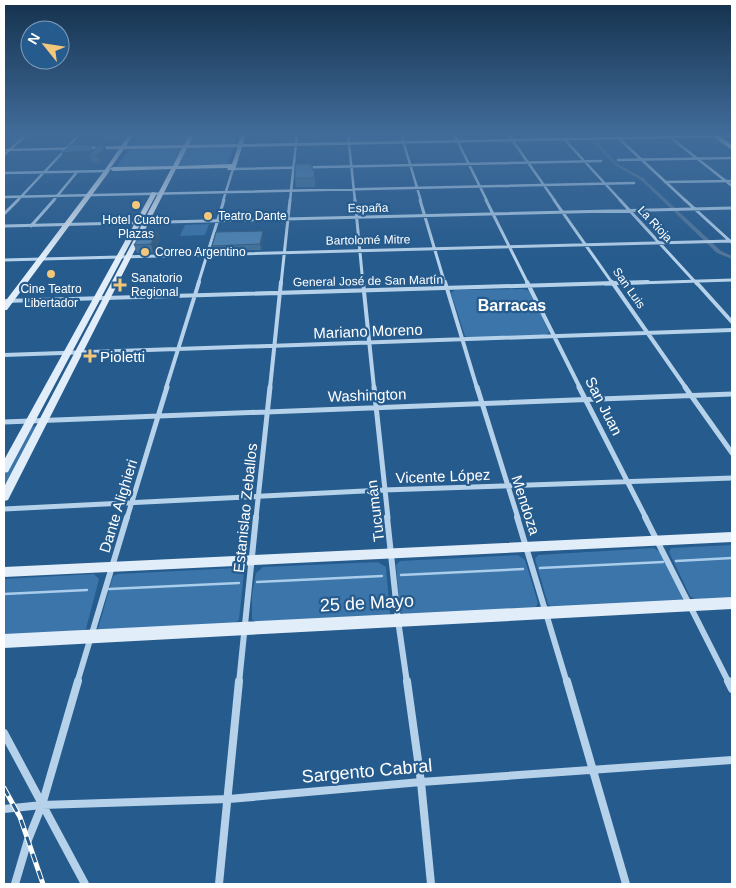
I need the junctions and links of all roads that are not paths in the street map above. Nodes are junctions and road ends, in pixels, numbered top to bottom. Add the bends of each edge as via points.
1 (41, 175) edge
2 (74, 175) edge
3 (105, 175) edge
4 (167, 175) edge
5 (229, 175) edge
6 (293, 175) edge
7 (353, 175) edge
8 (414, 175) edge
9 (474, 175) edge
10 (537, 175) edge
11 (598, 175) edge
12 (658, 175) edge
13 (719, 175) edge
14 (726, 181) junction
15 (732, 181) edge
16 (665, 182) junction
17 (634, 183) dead end
18 (606, 184) junction
19 (544, 185) junction
20 (732, 186) edge
21 (480, 187) junction
22 (418, 188) junction
23 (354, 189) junction
24 (292, 191) junction
25 (227, 192) junction
26 (157, 194) junction
27 (55, 196) junction
28 (88, 196) junction
29 (4, 197) edge
30 (20, 197) junction
31 (732, 208) edge
32 (695, 209) junction
33 (631, 211) junction
34 (563, 212) junction
35 (4, 214) edge
36 (494, 214) junction
37 (426, 216) junction
38 (357, 217) junction
39 (289, 219) junction
40 (218, 221) junction
41 (137, 223) junction
42 (146, 223) junction
43 (65, 225) junction
44 (4, 226) edge
45 (31, 226) junction
46 (732, 242) edge
47 (660, 243) junction
48 (586, 245) junction
49 (510, 247) junction
50 (436, 249) junction
51 (360, 250) junction
52 (286, 253) junction
53 (208, 255) junction
54 (118, 257) junction
55 (128, 257) junction
56 (40, 259) junction
57 (4, 260) edge
58 (732, 280) edge
59 (695, 281) junction
60 (614, 284) junction
61 (530, 287) junction
62 (447, 289) junction
63 (365, 291) junction
64 (282, 293) junction
65 (195, 296) junction
66 (96, 299) junction
67 (106, 299) junction
68 (6, 301) edge
69 (4, 308) edge
70 (732, 322) edge
71 (732, 330) edge
72 (649, 333) junction
73 (554, 336) junction
74 (462, 340) junction
75 (370, 342) junction
76 (275, 346) junction
77 (179, 348) junction
78 (79, 352) junction
79 (67, 353) junction
80 (4, 355) edge
81 (732, 394) edge
82 (693, 396) junction
83 (587, 400) junction
84 (482, 404) junction
85 (376, 407) junction
86 (267, 413) junction
87 (158, 416) junction
88 (30, 421) junction
89 (43, 421) junction
90 (4, 422) edge
91 (732, 453) edge
92 (4, 469) edge
93 (732, 478) edge
94 (629, 483) junction
95 (507, 487) junction
96 (384, 490) junction
97 (4, 497) edge
98 (260, 497) junction
99 (132, 502) junction
100 (4, 509) edge
101 (732, 537) edge
102 (658, 540) junction
103 (526, 547) junction
104 (392, 553) junction
105 (252, 560) junction
106 (112, 567) junction
107 (4, 572) edge
108 (732, 603) edge
109 (690, 605) junction
110 (547, 612) junction
111 (398, 620) junction
112 (245, 628) junction
113 (91, 636) junction
114 (4, 641) edge
115 (732, 689) edge
116 (4, 733) edge
117 (732, 760) edge
118 (592, 771) junction
119 (421, 782) junction
120 (228, 799) junction
121 (42, 805) junction
122 (4, 809) edge
123 (15, 884) edge
124 (85, 884) edge
125 (219, 884) edge
126 (431, 884) edge
127 (626, 884) edge

1 - 30 street
2 - 27 street
3 - 28 main road
4 - 26 main road
5 - 25 street, Dante Alighieri
6 - 24 street, Estanislao Zeballos
7 - 23 street, Tucumán
8 - 22 street, Mendoza
9 - 21 street, San Juan
10 - 19 street, San Luis
11 - 18 street, La Rioja
12 - 16 street
13 - 14 street
14 - 15 street
14 - 16 street
14 - 20 street
16 - 32 street
17 - 18 street
18 - 19 street
18 - 33 street, La Rioja
19 - 21 street
19 - 34 street, San Luis
21 - 22 street
21 - 36 street, San Juan
22 - 23 street
22 - 37 street, Mendoza
23 - 24 street
23 - 38 street, Tucumán
24 - 25 street
24 - 39 street, Estanislao Zeballos
25 - 26 street
25 - 40 street, Dante Alighieri
26 - 28 street
26 - 41 main road
26 - 42 main road
27 - 28 street
27 - 30 street
27 - 45 street
28 - 43 main road
29 - 30 street
30 - 35 street
31 - 32 street, España
32 - 33 street, España
32 - 46 street
33 - 34 street, España
33 - 47 street, La Rioja
34 - 36 street, España
34 - 48 street, San Luis
36 - 37 street, España
36 - 49 street, San Juan
37 - 38 street, España
37 - 50 street, Mendoza
38 - 39 street, España
38 - 51 street, Tucumán
39 - 40 street, España
39 - 52 street, Estanislao Zeballos
40 - 42 street, España
40 - 53 street, Dante Alighieri
41 - 42 street, España
41 - 43 street, España
41 - 54 main road
42 - 55 main road
43 - 45 street, España
43 - 56 main road
44 - 45 street, España
46 - 47 street, Bartolomé Mitre
47 - 48 street, Bartolomé Mitre
47 - 59 street, La Rioja
48 - 49 street, Bartolomé Mitre
48 - 60 street, San Luis
49 - 50 street, Bartolomé Mitre
49 - 61 street, San Juan
50 - 51 street, Bartolomé Mitre
50 - 62 street, Mendoza
51 - 52 street, Bartolomé Mitre
51 - 63 street, Tucumán
52 - 53 street, Bartolomé Mitre
52 - 64 street, Estanislao Zeballos
53 - 55 street, Bartolomé Mitre
53 - 65 street, Dante Alighieri
54 - 55 street, Bartolomé Mitre
54 - 56 street, Bartolomé Mitre
54 - 66 main road
55 - 67 main road
56 - 57 street, Bartolomé Mitre
56 - 68 main road
58 - 59 street, General José de San Martín
59 - 60 street, General José de San Martín
59 - 70 street, La Rioja
60 - 61 street, General José de San Martín
60 - 72 street, San Luis
61 - 62 street, General José de San Martín
61 - 73 street, San Juan
62 - 63 street, General José de San Martín
62 - 74 street, Mendoza
63 - 64 street, General José de San Martín
63 - 75 street, Tucumán
64 - 65 street, General José de San Martín
64 - 76 street, Estanislao Zeballos
65 - 67 street, General José de San Martín
65 - 77 street, Dante Alighieri
66 - 67 street, General José de San Martín
66 - 68 street, General José de San Martín
66 - 79 main road
67 - 78 main road
68 - 69 main road
71 - 72 street, Mariano Moreno
72 - 73 street, Mariano Moreno
72 - 82 street, San Luis
73 - 74 street, Mariano Moreno
73 - 83 street, San Juan
74 - 75 street, Mariano Moreno
74 - 84 street, Mendoza
75 - 76 street, Mariano Moreno
75 - 85 street, Tucumán
76 - 77 street, Mariano Moreno
76 - 86 street, Estanislao Zeballos
77 - 78 street, Mariano Moreno
77 - 87 street, Dante Alighieri
78 - 79 street, Mariano Moreno
78 - 89 main road
79 - 80 street, Mariano Moreno
79 - 88 main road
81 - 82 street, Washington
82 - 83 street, Washington
82 - 91 street, San Luis
83 - 84 street, Washington
83 - 94 street, San Juan
84 - 85 street, Washington
84 - 95 street, Mendoza
85 - 86 street, Washington
85 - 96 street, Tucumán
86 - 87 street, Washington
86 - 98 street, Estanislao Zeballos
87 - 89 street, Washington
87 - 99 street, Dante Alighieri
88 - 89 street, Washington
88 - 90 street, Washington
88 - 92 main road
89 - 97 main road
93 - 94 street, Vicente López
94 - 95 street, Vicente López
94 - 102 street, San Juan
95 - 96 street, Vicente López
95 - 103 street, Mendoza
96 - 98 street, Vicente López
96 - 104 street, Tucumán
98 - 99 street, Vicente López
98 - 105 street, Estanislao Zeballos
99 - 100 street, Vicente López
99 - 106 street, Dante Alighieri
101 - 102 main road
102 - 103 main road
102 - 109 street, San Juan
103 - 104 main road
103 - 110 street, Mendoza
104 - 105 main road
104 - 111 street, Tucumán
105 - 106 main road
105 - 112 street, Estanislao Zeballos
106 - 107 main road
106 - 113 street, Dante Alighieri
108 - 109 main road, 25 de Mayo
109 - 110 main road, 25 de Mayo
109 - 115 street, San Juan
110 - 111 main road, 25 de Mayo
110 - 118 street, Mendoza
111 - 112 main road, 25 de Mayo
111 - 119 street, Tucumán
112 - 113 main road, 25 de Mayo
112 - 120 street, Estanislao Zeballos
113 - 114 main road, 25 de Mayo
113 - 121 street, Dante Alighieri
116 - 121 street
117 - 118 street, Sargento Cabral
118 - 119 street, Sargento Cabral
118 - 127 street, Mendoza
119 - 120 street, Sargento Cabral
119 - 126 street, Tucumán
120 - 121 street, Sargento Cabral
120 - 125 street, Estanislao Zeballos
121 - 122 street, Sargento Cabral
121 - 123 street, Dante Alighieri
121 - 124 street

